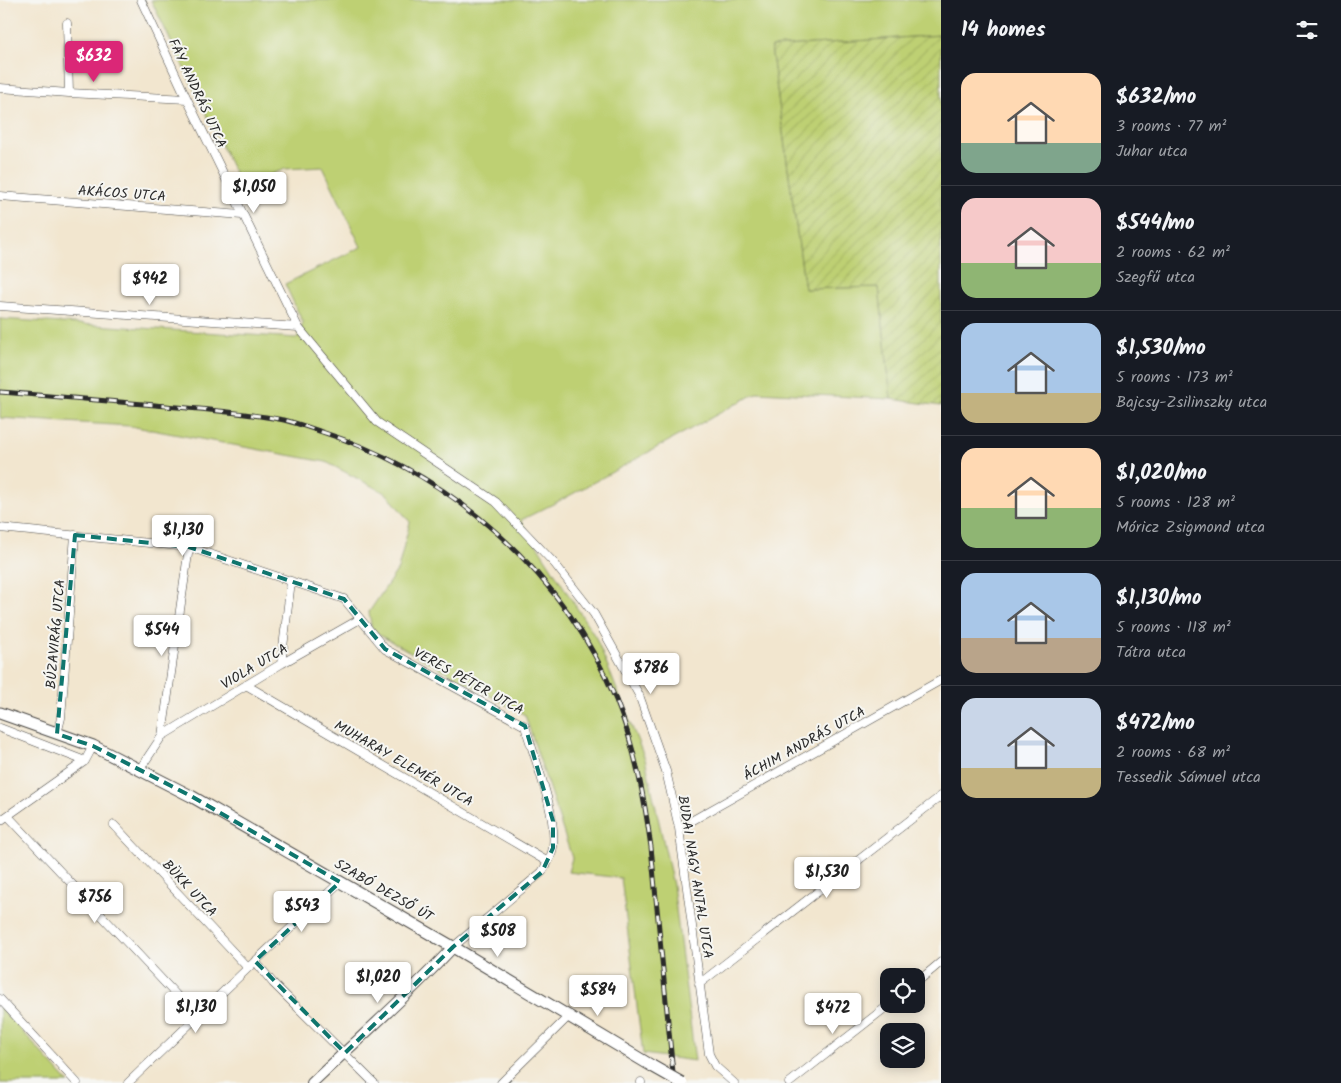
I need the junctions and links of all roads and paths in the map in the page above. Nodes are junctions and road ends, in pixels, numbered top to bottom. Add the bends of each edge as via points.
1 (141, 0) edge
2 (67, 23) dead end
3 (0, 88) edge
4 (69, 93) junction
5 (187, 99) junction
6 (0, 196) edge
7 (242, 215) junction
8 (0, 306) edge
9 (298, 327) junction
10 (377, 422) joint
11 (0, 528) edge
12 (75, 535) junction
13 (188, 546) junction
14 (291, 581) junction
15 (360, 619) junction
16 (281, 664) junction
17 (941, 680) edge
18 (246, 685) junction
19 (0, 713) edge
20 (0, 728) edge
21 (57, 734) junction
22 (162, 736) junction
23 (93, 746) junction
24 (85, 761) junction
25 (140, 769) junction
26 (941, 796) edge
27 (8, 816) junction
28 (0, 821) edge
29 (114, 825) dead end
30 (679, 828) junction
31 (548, 862) junction
32 (340, 882) junction
33 (453, 946) junction
34 (255, 961) junction
35 (941, 962) edge
36 (248, 968) junction
37 (925, 975) edge
38 (699, 984) junction
39 (0, 999) edge
40 (880, 1012) edge
41 (570, 1015) junction
42 (197, 1017) junction
43 (345, 1053) junction
44 (318, 1081) edge
45 (77, 1083) edge
46 (128, 1083) edge
47 (374, 1083) edge
48 (502, 1083) edge
49 (682, 1083) edge
50 (734, 1083) edge
51 (789, 1083) edge

1 - 5 street, FÁY ANDRÁS UTCA
2 - 4 street
3 - 4 street
4 - 5 street
5 - 7 street, FÁY ANDRÁS UTCA
6 - 7 street, AKÁCOS UTCA
7 - 9 street, FÁY ANDRÁS UTCA
8 - 9 street
9 - 10 street, FÁY ANDRÁS UTCA
10 - 30 street, BUDAI NAGY ANTAL UTCA via 496,502 555,564 594,614 639,695 666,771
11 - 12 street, VERES PÉTER UTCA
12 - 13 street, VERES PÉTER UTCA
12 - 21 street, BÚZAVIRÁG UTCA via 61,718
13 - 14 street, VERES PÉTER UTCA
13 - 22 street
14 - 15 street, VERES PÉTER UTCA via 344,599
14 - 16 street
15 - 16 street, VIOLA UTCA
15 - 31 street, VERES PÉTER UTCA via 385,649 525,726 553,821 553,848
16 - 18 street, VIOLA UTCA
17 - 30 street, ÁCHIM ANDRÁS UTCA
18 - 22 street, VIOLA UTCA
18 - 31 street, MUHARAY ELEMÉR UTCA
19 - 21 main road, SZABÓ DEZSŐ ÚT
20 - 24 street
21 - 23 main road, SZABÓ DEZSŐ ÚT
22 - 25 street
23 - 24 street
23 - 25 main road, SZABÓ DEZSŐ ÚT
24 - 27 street
25 - 32 main road, SZABÓ DEZSŐ ÚT
26 - 38 street
27 - 28 street
27 - 42 street
29 - 36 street, BÜKK UTCA
30 - 38 street, BUDAI NAGY ANTAL UTCA
31 - 33 street, VERES PÉTER UTCA via 542,872
32 - 33 main road, SZABÓ DEZSŐ ÚT
32 - 34 street
33 - 41 main road, SZABÓ DEZSŐ ÚT
33 - 43 street
34 - 36 street
34 - 43 street via 273,983
35 - 37 street
36 - 42 street
38 - 50 street, BUDAI NAGY ANTAL UTCA via 710,1054 715,1066
39 - 45 street
40 - 51 street
41 - 48 street
41 - 49 main road, SZABÓ DEZSŐ ÚT, bridge
42 - 46 street
43 - 44 street
43 - 47 street

